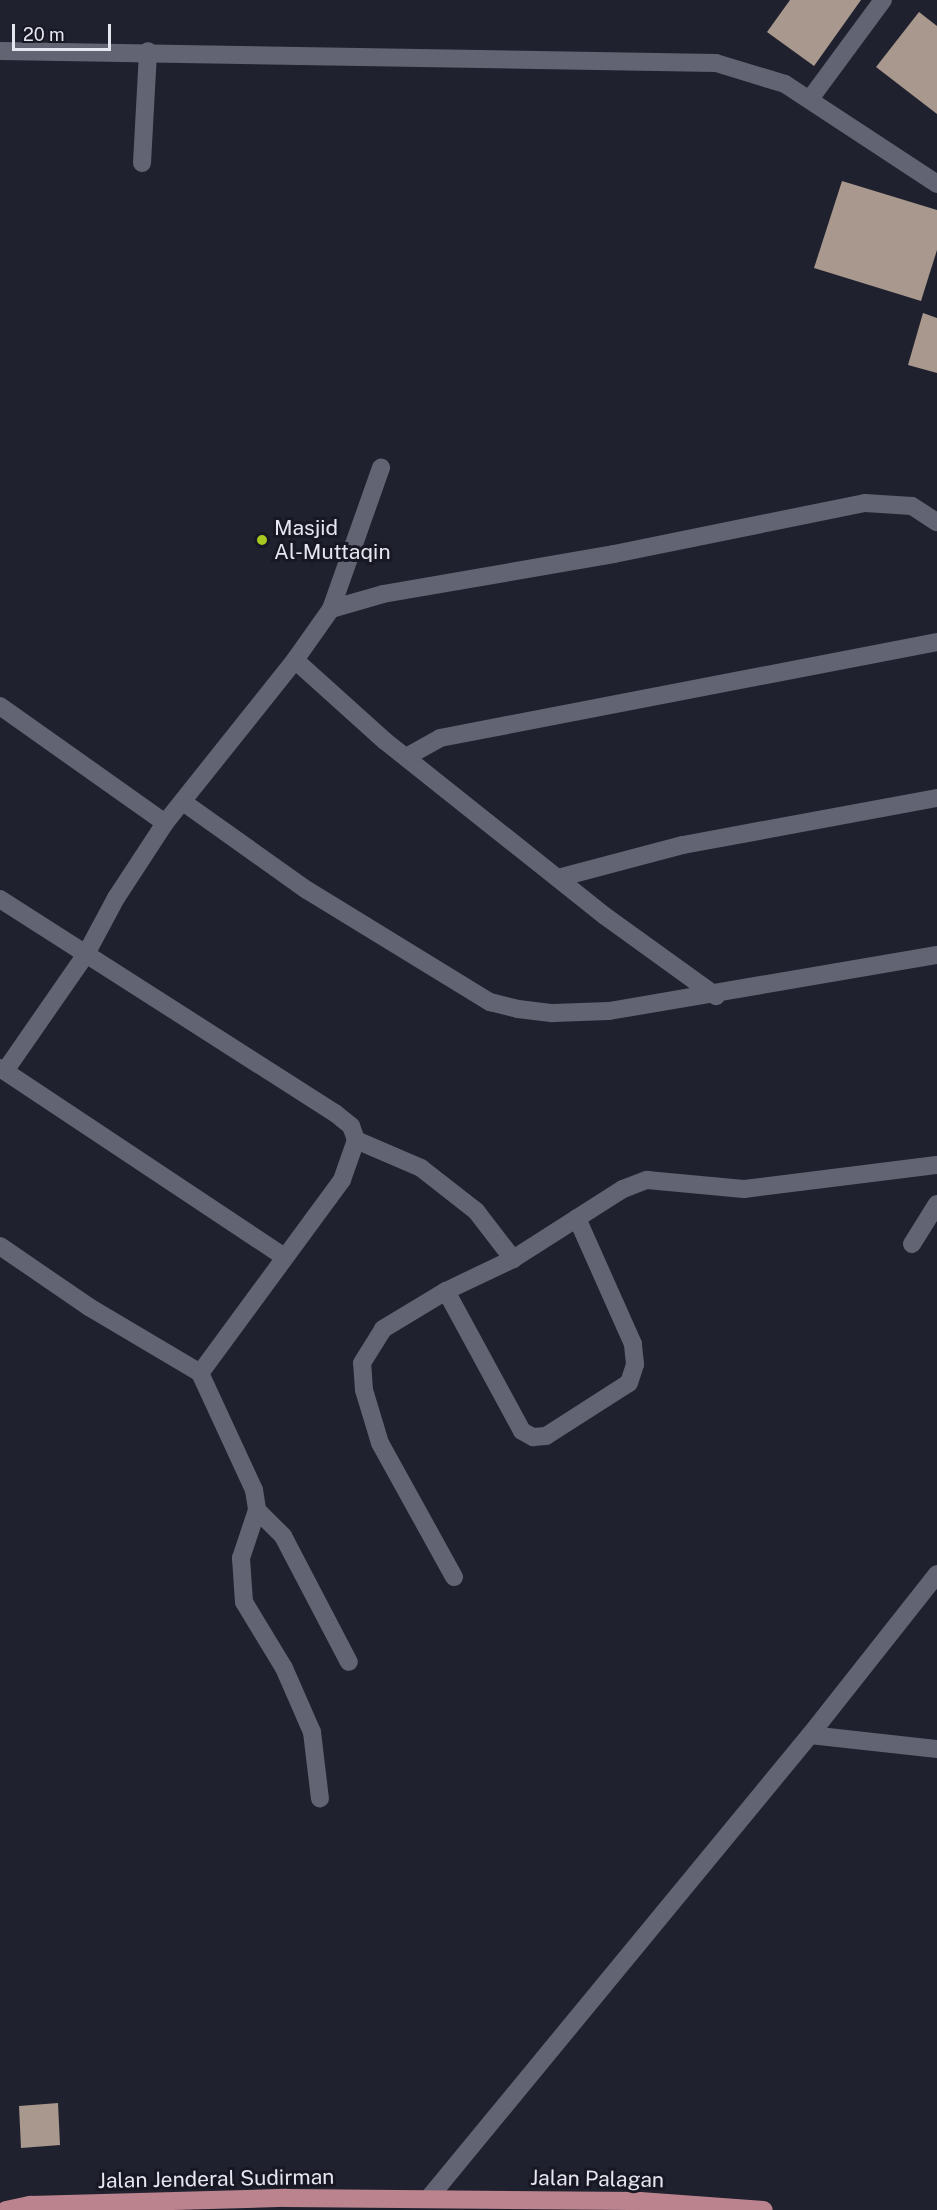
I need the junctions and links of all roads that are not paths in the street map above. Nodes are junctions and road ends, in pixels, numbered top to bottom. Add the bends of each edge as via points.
1 (883, 0) edge
2 (0, 51) edge
3 (148, 51) junction
4 (810, 99) junction
5 (142, 164) dead end
6 (937, 184) edge
7 (381, 468) dead end
8 (937, 522) edge
9 (331, 609) junction
10 (937, 642) edge
11 (295, 660) junction
12 (0, 706) edge
13 (406, 756) junction
14 (937, 798) edge
15 (183, 802) junction
16 (165, 823) junction
17 (558, 878) junction
18 (0, 899) edge
19 (86, 954) junction
20 (937, 956) edge
21 (716, 996) junction
22 (3, 1069) edge
23 (356, 1140) junction
24 (937, 1165) edge
25 (937, 1204) edge
26 (577, 1218) junction
27 (912, 1244) dead end
28 (0, 1246) edge
29 (284, 1257) junction
30 (513, 1259) junction
31 (446, 1291) junction
32 (200, 1373) junction
33 (257, 1509) junction
34 (937, 1574) edge
35 (454, 1576) dead end
36 (349, 1662) dead end
37 (810, 1735) junction
38 (937, 1749) edge
39 (321, 1799) dead end
40 (428, 2199) junction
41 (256, 2204) edge
42 (371, 2205) edge
43 (6, 2210) edge
44 (764, 2210) edge

1 - 4 street
2 - 3 street
3 - 4 street via 716,63 785,84
3 - 5 street
4 - 6 street
7 - 9 street
8 - 9 street via 912,506 865,503 614,554 382,594
9 - 11 street
10 - 13 street via 440,738
11 - 13 street via 348,710
11 - 15 street
12 - 16 street
13 - 17 street
14 - 17 street via 683,845
15 - 16 street
15 - 21 street via 307,890 490,1002 553,1013 609,1011
16 - 19 street via 116,898
17 - 21 street
18 - 19 street
19 - 22 street
19 - 23 street via 335,1113 351,1126
20 - 21 street
22 - 29 street
23 - 29 street via 342,1180
23 - 30 street via 422,1168 476,1210
24 - 26 street via 744,1188 647,1180 623,1189
25 - 27 street
26 - 30 street
26 - 31 street via 633,1344 635,1364 629,1383 546,1436 533,1437 522,1431
28 - 32 street via 89,1307
29 - 32 street
30 - 31 street
31 - 35 street via 382,1329 362,1363 364,1390 380,1443
32 - 33 street via 254,1490
33 - 36 street via 283,1536
33 - 39 street via 241,1558 244,1602 284,1668 312,1732
34 - 37 street
37 - 38 street
37 - 40 street
40 - 42 main road, Jalan Jenderal Sudirman
40 - 44 main road, Jalan Palagan via 640,2201
41 - 42 main road, Jalan Jenderal Sudirman
41 - 43 main road, Jalan Jenderal Sudirman via 30,2205

